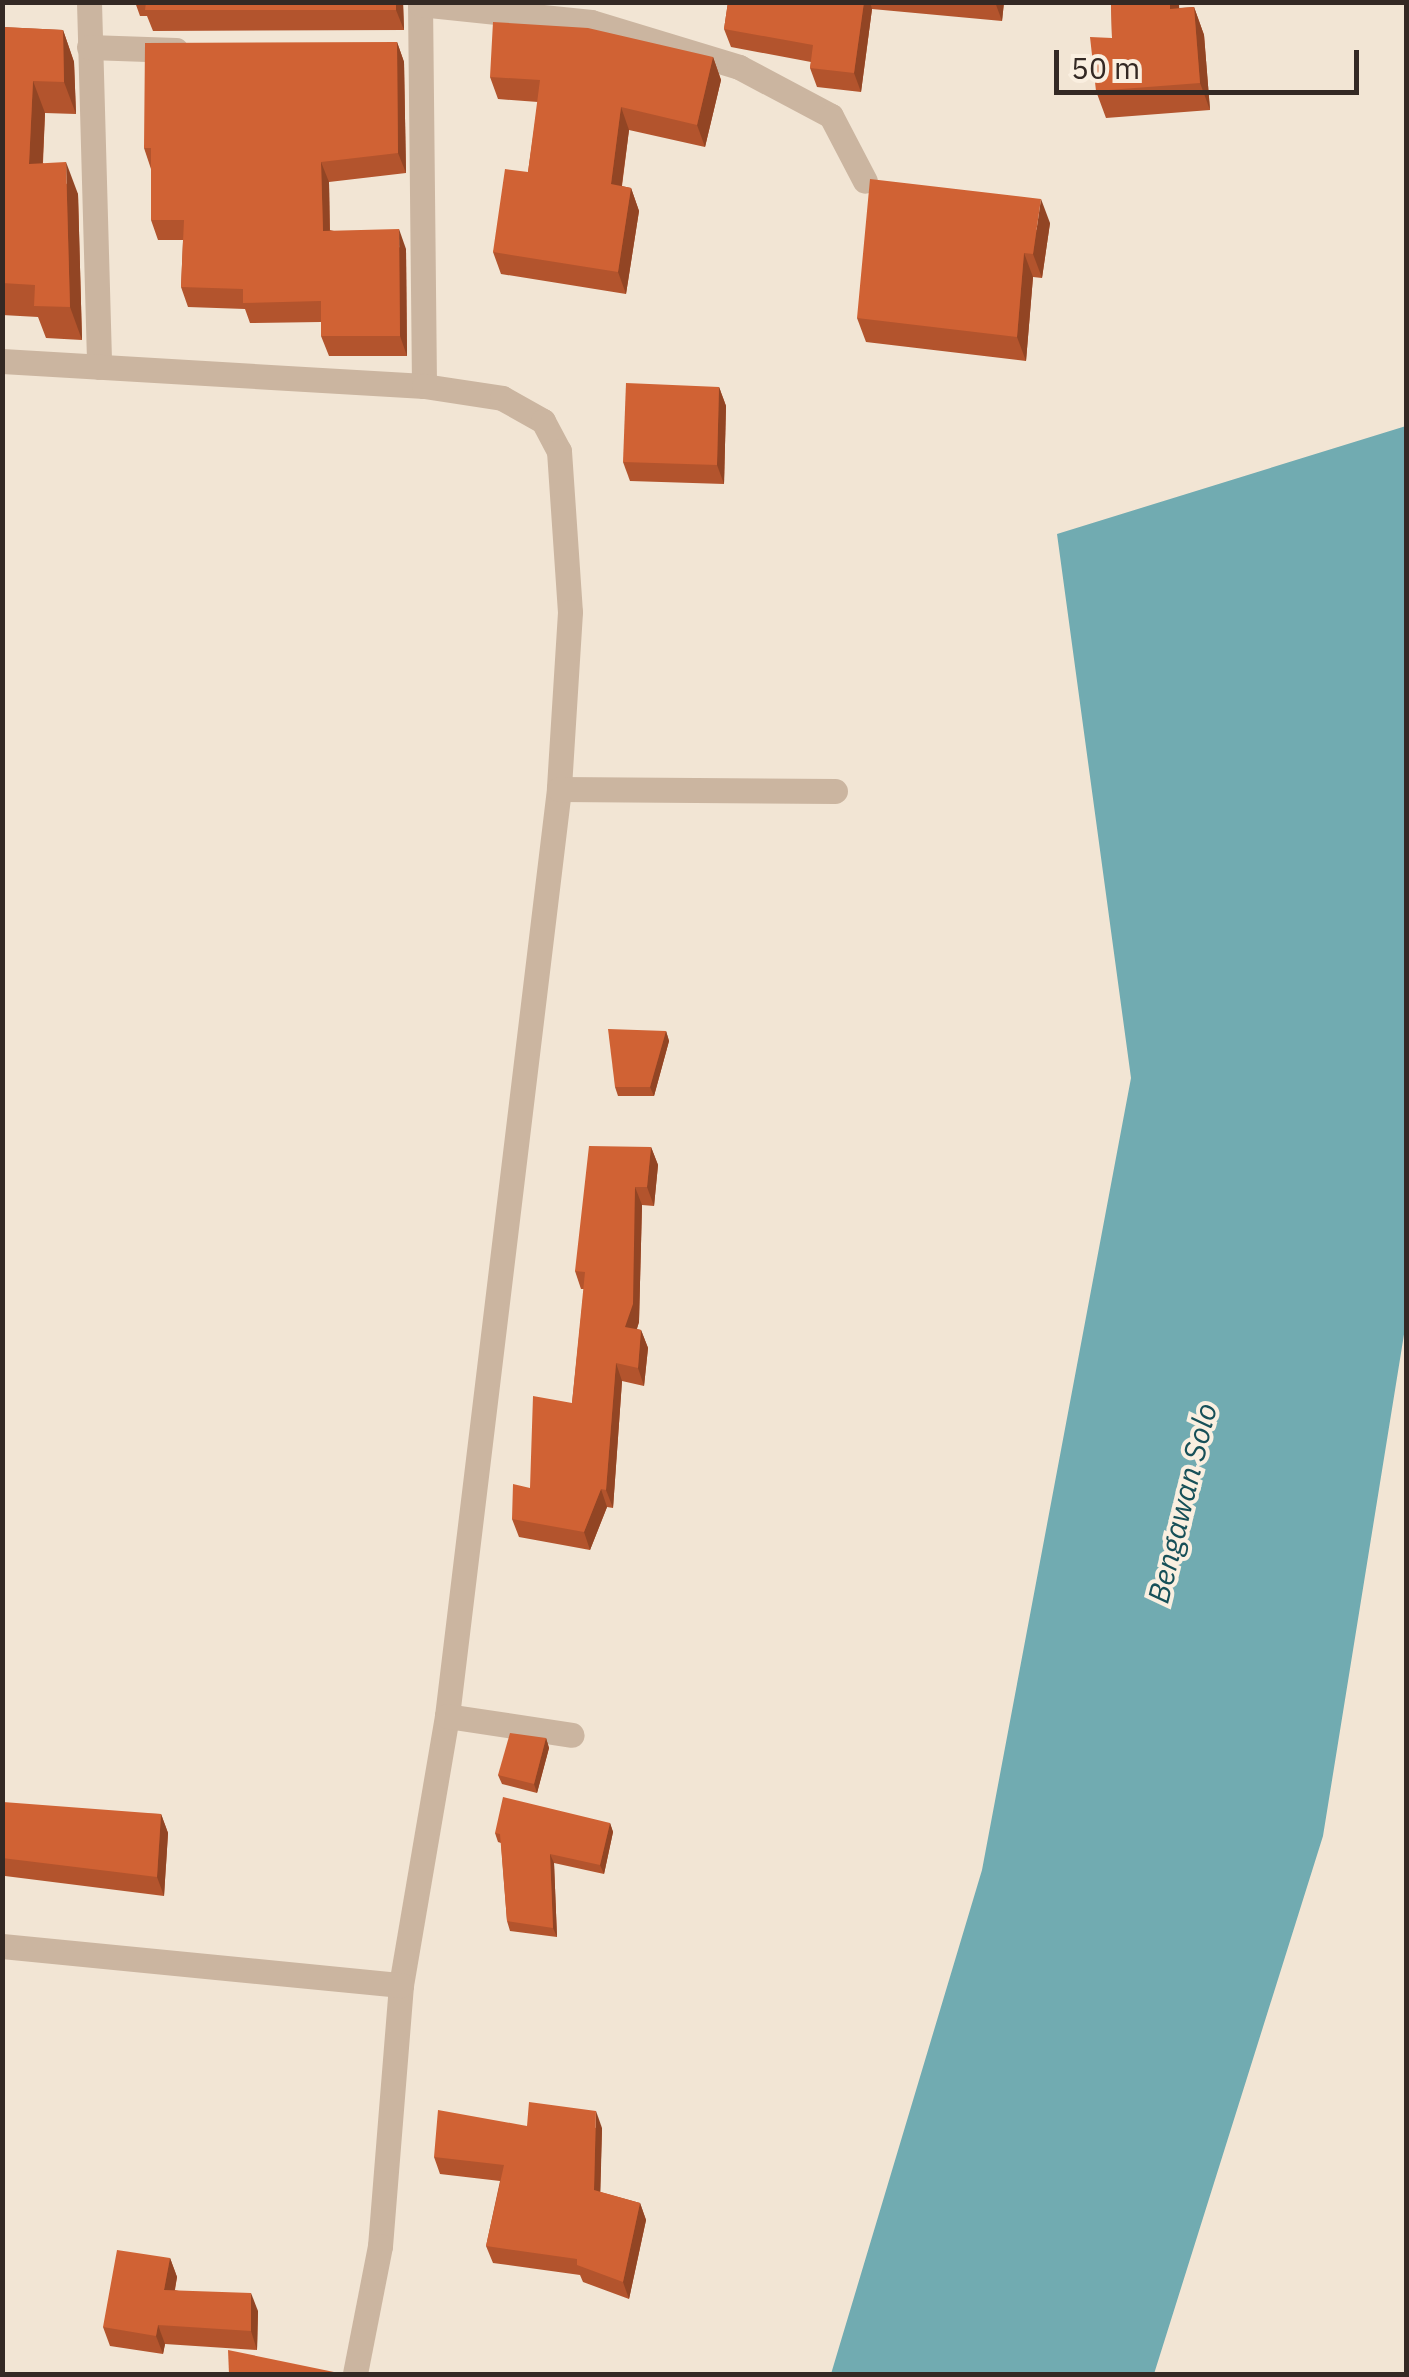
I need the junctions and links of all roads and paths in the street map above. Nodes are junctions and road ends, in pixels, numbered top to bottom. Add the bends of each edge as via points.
1 (89, 2) edge
2 (420, 3) edge
3 (89, 47) junction
4 (210, 50) edge
5 (866, 181) edge
6 (2, 361) edge
7 (98, 367) junction
8 (424, 386) junction
9 (560, 789) junction
10 (836, 791) dead end
11 (446, 1716) junction
12 (572, 1736) dead end
13 (2, 1946) edge
14 (400, 1985) junction
15 (355, 2374) edge

1 - 3 street
2 - 5 street via 607,25 739,67 831,116
2 - 8 street via 412,46
3 - 4 street
3 - 7 street
6 - 7 street
7 - 8 street
8 - 9 street via 502,398 532,411 559,451 570,612
9 - 10 street
9 - 11 street
11 - 12 street
11 - 14 street
13 - 14 street
14 - 15 street via 380,2246

